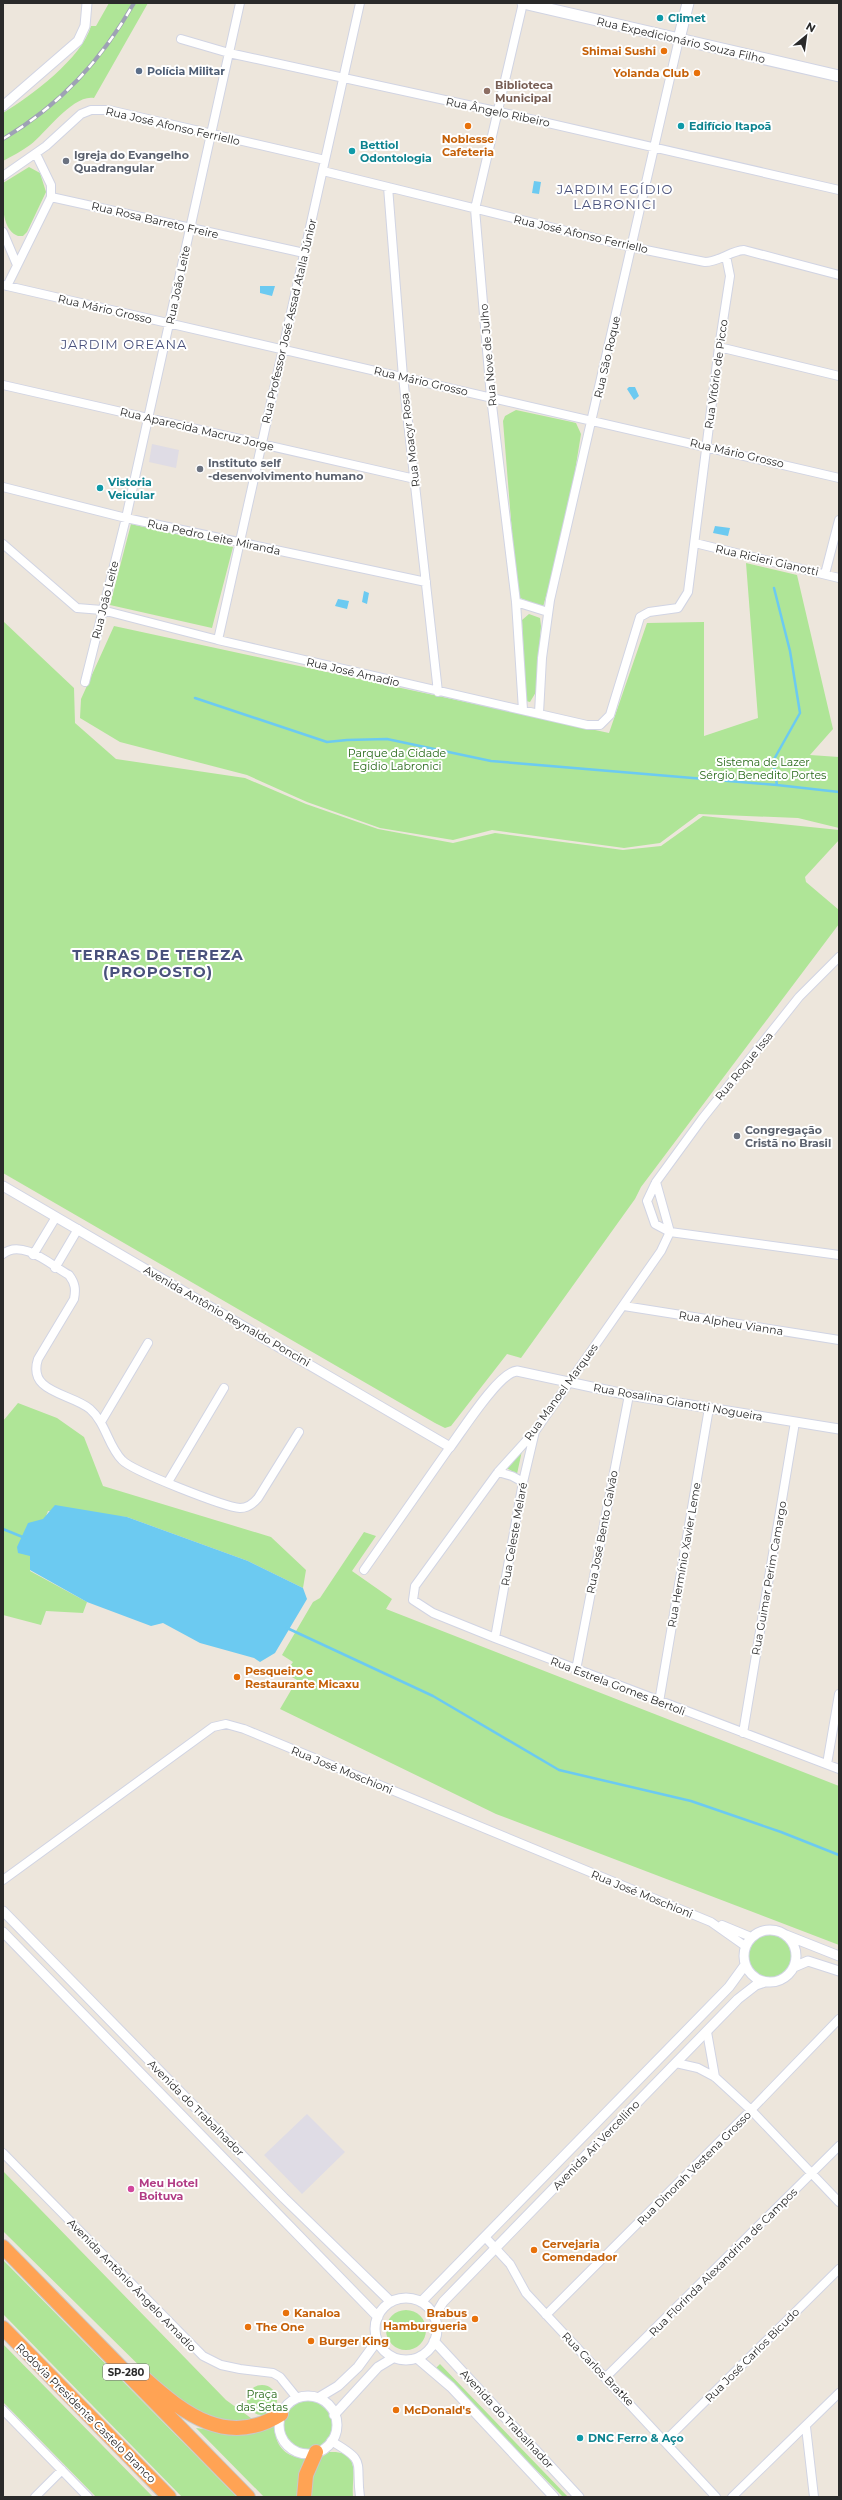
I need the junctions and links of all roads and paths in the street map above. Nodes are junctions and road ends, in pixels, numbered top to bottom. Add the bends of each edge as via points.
1 (87, 3) edge
2 (240, 3) edge
3 (360, 3) edge
4 (523, 3) edge
5 (688, 3) edge
6 (181, 39) dead end
7 (679, 39) junction
8 (229, 53) junction
9 (839, 76) edge
10 (344, 80) junction
11 (3, 106) edge
12 (500, 112) junction
13 (211, 134) junction
14 (653, 147) junction
15 (36, 154) junction
16 (325, 160) junction
17 (322, 171) junction
18 (3, 176) edge
19 (388, 187) junction
20 (839, 190) edge
21 (51, 197) junction
22 (475, 208) junction
23 (190, 228) junction
24 (3, 232) edge
25 (631, 247) junction
26 (304, 254) junction
27 (726, 256) junction
28 (17, 265) junction
29 (839, 275) edge
30 (5, 285) edge
31 (169, 324) junction
32 (719, 347) junction
33 (283, 349) junction
34 (839, 376) edge
35 (402, 377) junction
36 (3, 385) edge
37 (491, 397) junction
38 (148, 418) junction
39 (593, 420) junction
40 (262, 444) junction
41 (707, 446) junction
42 (839, 478) edge
43 (415, 480) junction
44 (3, 488) edge
45 (126, 518) junction
46 (839, 520) edge
47 (240, 543) junction
48 (695, 543) junction
49 (3, 544) edge
50 (825, 574) junction
51 (839, 578) edge
52 (426, 582) junction
53 (516, 602) junction
54 (102, 610) junction
55 (548, 612) junction
56 (218, 640) junction
57 (84, 682) dead end
58 (438, 692) junction
59 (523, 710) junction
60 (539, 713) junction
61 (604, 723) joint
62 (839, 957) edge
63 (656, 1182) junction
64 (3, 1186) edge
65 (56, 1217) junction
66 (78, 1229) junction
67 (670, 1232) junction
68 (3, 1254) edge
69 (33, 1255) junction
70 (839, 1255) edge
71 (55, 1268) junction
72 (624, 1306) junction
73 (839, 1340) edge
74 (148, 1343) dead end
75 (569, 1382) junction
76 (224, 1388) dead end
77 (629, 1395) junction
78 (709, 1408) junction
79 (101, 1422) junction
80 (795, 1422) junction
81 (839, 1429) edge
82 (536, 1430) junction
83 (299, 1432) dead end
84 (450, 1447) junction
85 (498, 1472) junction
86 (168, 1482) junction
87 (523, 1482) junction
88 (364, 1570) dead end
89 (415, 1586) joint
90 (495, 1638) junction
91 (576, 1670) junction
92 (839, 1694) edge
93 (659, 1702) junction
94 (743, 1733) junction
95 (827, 1764) junction
96 (839, 1770) edge
97 (3, 1880) edge
98 (3, 1911) edge
99 (711, 1922) junction
100 (3, 1932) edge
101 (785, 1935) junction
102 (751, 1937) junction
103 (745, 1946) junction
104 (839, 1956) edge
105 (744, 1965) junction
106 (794, 1967) junction
107 (839, 1971) edge
108 (765, 1982) junction
109 (839, 2019) edge
110 (707, 2032) junction
111 (676, 2063) junction
112 (715, 2077) junction
113 (751, 2110) junction
114 (839, 2146) edge
115 (3, 2152) edge
116 (812, 2173) junction
117 (839, 2202) edge
118 (485, 2237) junction
119 (3, 2248) edge
120 (496, 2248) junction
121 (839, 2269) edge
122 (55, 2300) junction
123 (391, 2302) junction
124 (421, 2302) junction
125 (546, 2314) junction
126 (378, 2317) junction
127 (434, 2317) junction
128 (3, 2328) edge
129 (376, 2341) junction
130 (434, 2341) junction
131 (393, 2358) junction
132 (417, 2358) junction
133 (606, 2377) junction
134 (839, 2393) edge
135 (297, 2398) junction
136 (318, 2398) junction
137 (3, 2410) edge
138 (281, 2414) junction
139 (334, 2415) junction
140 (806, 2427) junction
141 (332, 2441) junction
142 (666, 2441) junction
143 (316, 2452) junction
144 (62, 2470) junction
145 (35, 2497) edge
146 (88, 2497) edge
147 (169, 2497) edge
148 (248, 2497) edge
149 (304, 2497) edge
150 (360, 2497) edge
151 (554, 2497) edge
152 (579, 2497) edge
153 (716, 2497) edge
154 (732, 2497) edge
155 (814, 2497) edge

1 - 11 street via 85,26 78,41
2 - 8 street, Rua João Leite
3 - 10 street, Rua Professor José Assad Atalla Júnior
4 - 7 main road, Rua Expedicionário Souza Filho
4 - 12 street, Rua Nove de Julho
5 - 7 main road, Rua São Roque
6 - 8 street, Rua Ângelo Ribeiro
7 - 9 main road, Rua Expedicionário Souza Filho
7 - 14 street, Rua São Roque
8 - 10 street, Rua Ângelo Ribeiro
8 - 13 street, Rua João Leite
10 - 12 street, Rua Ângelo Ribeiro
10 - 16 street, Rua Professor José Assad Atalla Júnior
12 - 14 street, Rua Ângelo Ribeiro
12 - 22 street, Rua Nove de Julho
13 - 15 street, Rua José Afonso Ferriello via 95,109 78,116
13 - 16 street, Rua José Afonso Ferriello
13 - 23 street, Rua João Leite
14 - 20 street, Rua Ângelo Ribeiro
14 - 25 street, Rua São Roque
15 - 18 street, Rua José Afonso Ferriello
15 - 21 street via 51,185
16 - 17 street, Rua Professor José Assad Atalla Júnior
17 - 19 street, Rua José Afonso Ferriello
17 - 26 street, Rua Professor José Assad Atalla Júnior
19 - 22 street, Rua José Afonso Ferriello
19 - 35 street, Rua Moacyr Rosa
21 - 23 street, Rua Rosa Barreto Freire
21 - 28 street
22 - 25 street, Rua José Afonso Ferriello
22 - 37 street, Rua Nove de Julho
23 - 26 street, Rua Rosa Barreto Freire
23 - 31 street, Rua João Leite
24 - 28 street
25 - 27 street, Rua José Afonso Ferriello via 705,262 716,261
25 - 39 street, Rua São Roque
26 - 33 street, Rua Professor José Assad Atalla Júnior
27 - 29 street, Rua José Afonso Ferriello via 744,250
27 - 32 street, Rua Vitório de Picco via 730,276
28 - 30 street
30 - 31 street, Rua Mário Grosso
31 - 33 street, Rua Mário Grosso
31 - 38 street, Rua João Leite
32 - 34 street
32 - 41 street, Rua Vitório de Picco
33 - 35 street, Rua Mário Grosso
33 - 40 street, Rua Professor José Assad Atalla Júnior
35 - 37 street, Rua Mário Grosso
35 - 43 street, Rua Moacyr Rosa
36 - 38 street, Rua Aparecida Macruz Jorge
37 - 39 street, Rua Mário Grosso
37 - 53 street, Rua Nove de Julho
38 - 40 street, Rua Aparecida Macruz Jorge
38 - 45 street, Rua João Leite
39 - 41 street, Rua Mário Grosso
39 - 55 street, Rua São Roque
40 - 43 street, Rua Aparecida Macruz Jorge
40 - 47 street, Rua Professor José Assad Atalla Júnior
41 - 42 street, Rua Mário Grosso
41 - 48 street, Rua Vitório de Picco
43 - 52 street, Rua Moacyr Rosa
44 - 45 street, Rua Pedro Leite Miranda
45 - 47 street, Rua Pedro Leite Miranda
45 - 54 street, Rua João Leite
46 - 50 street
47 - 52 street, Rua Pedro Leite Miranda
47 - 56 street, Rua Professor José Assad Atalla Júnior
48 - 50 street, Rua Ricieri Gianotti
48 - 61 street, Rua Vitório de Picco via 688,592 678,608 649,612 640,616 610,715
49 - 54 street, Rua José Amadio via 72,605
50 - 51 street, Rua Ricieri Gianotti
52 - 58 street, Rua Moacyr Rosa
53 - 55 street
53 - 59 street, Rua Nove de Julho
54 - 56 street, Rua José Amadio
54 - 57 street, Rua João Leite
55 - 60 street, Rua São Roque
56 - 58 street, Rua José Amadio
58 - 59 street, Rua José Amadio
59 - 60 street, Rua José Amadio
60 - 61 street, Rua José Amadio via 587,725 596,726
62 - 63 street, Rua Roque Issa via 799,997 702,1119
63 - 67 street
63 - 67 street, Rua Roque Issa via 647,1201 655,1224
64 - 65 street, Avenida Antônio Reynaldo Poncini
65 - 66 street, Avenida Antônio Reynaldo Poncini
65 - 69 street
66 - 71 street
66 - 84 street, Avenida Antônio Reynaldo Poncini
67 - 70 street
67 - 72 street, Rua Manoel Marques via 661,1251
68 - 69 street via 11,1249 24,1250
69 - 71 street
71 - 79 street via 69,1275 75,1286 74,1299 38,1359 35,1367 36,1377 42,1385 91,1410
72 - 73 street, Rua Alpheu Vianna
72 - 75 street, Rua Manoel Marques
74 - 79 street
75 - 77 street, Rua Rosalina Gianotti Nogueira
75 - 82 street, Rua Manoel Marques
75 - 84 street, Rua Rosalina Gianotti Nogueira via 517,1371 511,1372 500,1380
76 - 86 street
77 - 78 street, Rua Rosalina Gianotti Nogueira
77 - 91 street, Rua José Bento Galvão
78 - 80 street, Rua Rosalina Gianotti Nogueira
78 - 93 street, Rua Hermínio Xavier Leme
79 - 86 street via 123,1462
80 - 81 street, Rua Rosalina Gianotti Nogueira
80 - 94 street, Rua Guimar Perim Camargo
82 - 85 street, Rua Manoel Marques
82 - 87 street, Rua Celeste Melaré
83 - 86 street via 251,1506 241,1508 227,1505
84 - 88 street
85 - 87 street
85 - 89 street, Rua Manoel Marques
87 - 90 street, Rua Celeste Melaré
89 - 90 street, Rua Estrela Gomes Bertoli via 414,1600 419,1606
90 - 91 street, Rua Estrela Gomes Bertoli
91 - 93 street, Rua Estrela Gomes Bertoli
92 - 95 street
93 - 94 street, Rua Estrela Gomes Bertoli
94 - 95 street, Rua Estrela Gomes Bertoli
95 - 96 street, Rua Estrela Gomes Bertoli
97 - 99 street, Rua José Moschioni via 213,1727 226,1724 244,1729
98 - 123 street, Avenida do Trabalhador via 284,2198
99 - 102 street, Rua José Moschioni
99 - 103 street, Rua José Moschioni
100 - 126 street
101 - 102 street via 778,1931 764,1930
101 - 104 street
101 - 106 street via 790,1939 796,1953
102 - 103 street
103 - 105 street
105 - 108 street via 749,1973
105 - 118 street, Avenida Ari Vercellino via 729,1987
106 - 107 street via 808,1961
106 - 108 street via 782,1980
108 - 110 street, Avenida Ari Vercellino via 756,1985 738,1999
109 - 113 street, Rua Dinorah Vestena Grosso
110 - 111 street, Avenida Ari Vercellino
110 - 112 street
111 - 112 street via 698,2068
111 - 120 street, Avenida Ari Vercellino
112 - 113 street
113 - 116 street
113 - 125 street, Rua Dinorah Vestena Grosso
114 - 116 street, Rua Florinda Alexandrina de Campos
115 - 135 street, Avenida Antônio Ângelo Amadio via 203,2356 221,2365 273,2373 280,2377
116 - 117 street
116 - 133 street, Rua Florinda Alexandrina de Campos
118 - 120 street, Rua Carlos Bratke
118 - 124 street, Avenida Ari Vercellino
119 - 122 highway, SP-280
120 - 125 street, Rua Carlos Bratke via 510,2264 526,2293
120 - 127 street, Avenida Ari Vercellino via 443,2302
121 - 142 street, Rua José Carlos Bicudo
122 - 138 highway via 163,2395 194,2417 210,2424 240,2428 256,2426
122 - 148 highway, SP-280
123 - 124 street via 403,2298
123 - 126 street
124 - 127 street
125 - 133 street, Rua Carlos Bratke
126 - 129 street
127 - 130 street
128 - 147 highway, Rodovia Presidente Castelo Branco
129 - 131 street via 383,2351
129 - 136 street via 358,2367 338,2386
130 - 132 street via 424,2354
130 - 152 street, Avenida do Trabalhador
131 - 132 street
131 - 139 street via 378,2367
132 - 151 street via 451,2388
133 - 142 street, Rua Carlos Bratke
134 - 140 street
135 - 136 street
135 - 138 street via 290,2402
136 - 139 street
137 - 144 street
138 - 143 street via 279,2430 286,2444 300,2453
139 - 141 street via 336,2428
140 - 154 street
140 - 155 street
141 - 143 street
141 - 150 street via 352,2453 358,2461
142 - 153 street, Rua Carlos Bratke
143 - 149 highway via 306,2475
144 - 145 street
144 - 146 street

